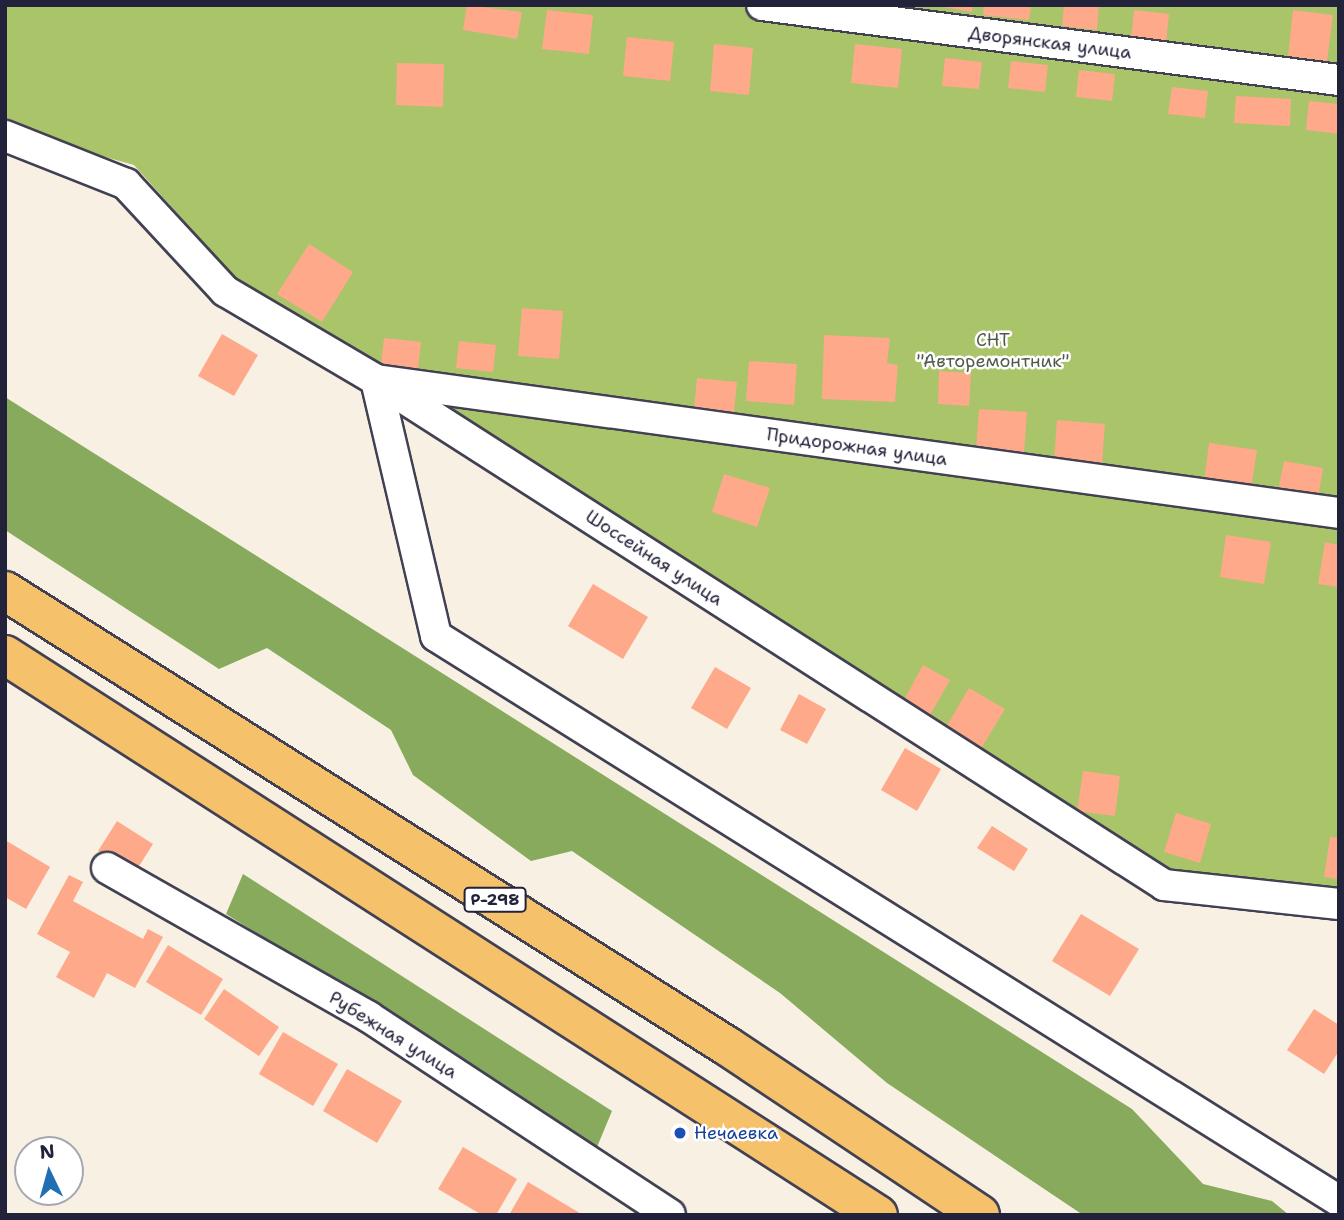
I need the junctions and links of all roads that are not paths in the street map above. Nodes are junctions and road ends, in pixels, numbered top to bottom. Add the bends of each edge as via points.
1 (762, 5) edge
2 (1339, 80) edge
3 (5, 136) edge
4 (376, 380) junction
5 (1339, 513) edge
6 (5, 591) edge
7 (5, 655) edge
8 (107, 868) dead end
9 (1339, 904) edge
10 (1339, 1201) edge
11 (670, 1215) edge
12 (878, 1215) edge
13 (980, 1215) edge

1 - 2 street, Дворянская улица
3 - 4 street, Шоссейная улица via 127,184 225,291
4 - 5 street, Придорожная улица
4 - 9 street, Шоссейная улица via 1164,885
4 - 10 street via 436,636
6 - 13 highway, Р-298 via 727,1046
7 - 12 highway
8 - 11 street, Рубежная улица via 369,1017

